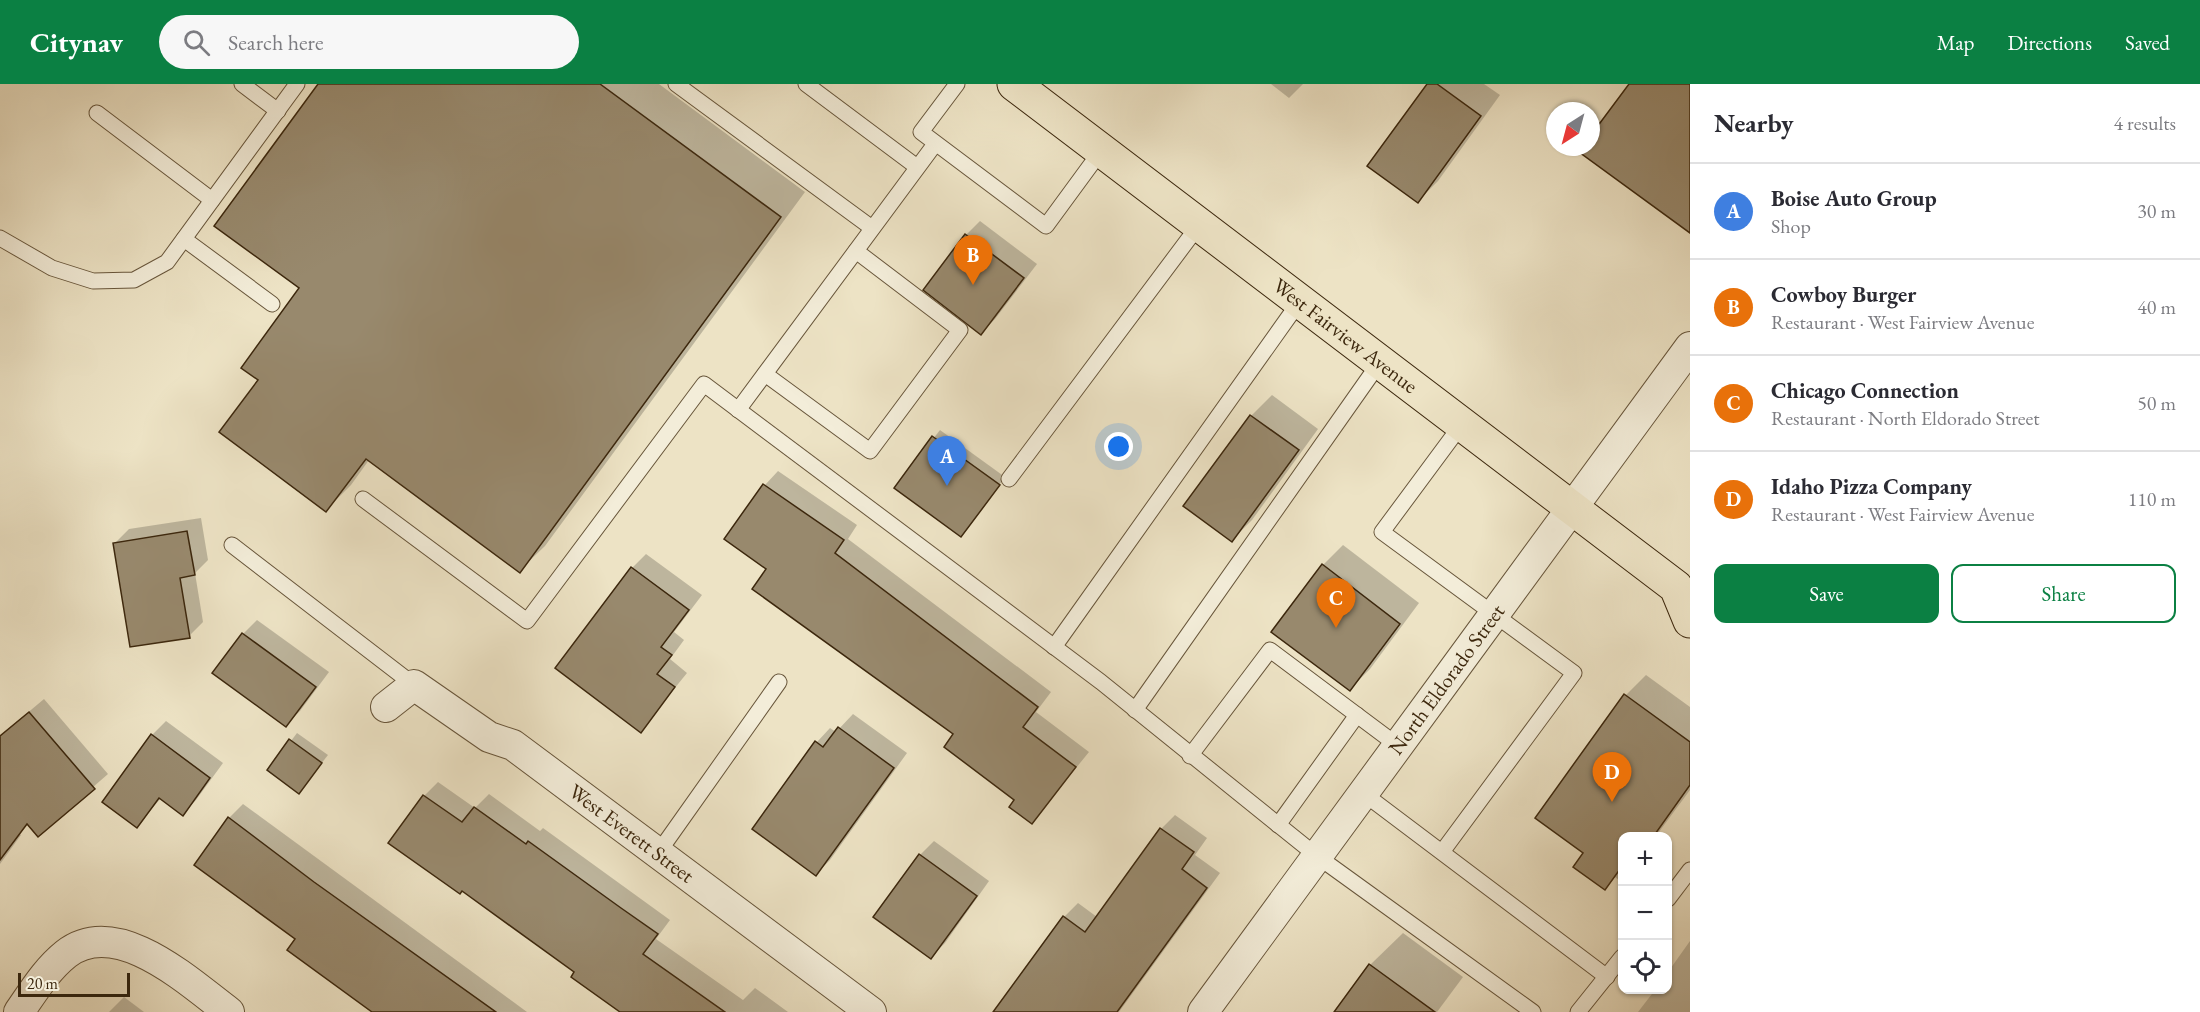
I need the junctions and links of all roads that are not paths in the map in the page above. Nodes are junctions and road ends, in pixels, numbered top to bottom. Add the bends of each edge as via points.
1 (242, 84) edge
2 (297, 84) edge
3 (676, 84) edge
4 (806, 84) edge
5 (957, 84) edge
6 (1014, 84) edge
7 (278, 111) junction
8 (97, 113) dead end
9 (935, 144) junction
10 (1101, 151) junction
11 (917, 167) junction
12 (212, 200) junction
13 (1199, 225) junction
14 (872, 228) junction
15 (0, 238) edge
16 (184, 238) junction
17 (856, 251) junction
18 (1300, 301) junction
19 (272, 304) dead end
20 (1690, 347) edge
21 (1380, 362) junction
22 (765, 374) junction
23 (738, 410) junction
24 (1462, 424) junction
25 (1009, 479) dead end
26 (363, 499) dead end
27 (1573, 509) junction
28 (232, 545) dead end
29 (1683, 587) edge
30 (1496, 616) junction
31 (1690, 621) edge
32 (1054, 647) junction
33 (779, 682) dead end
34 (414, 685) junction
35 (386, 707) dead end
36 (1135, 710) junction
37 (1357, 715) junction
38 (1397, 746) junction
39 (1190, 756) junction
40 (1363, 794) junction
41 (1278, 825) junction
42 (1442, 852) junction
43 (658, 853) junction
44 (1317, 856) junction
45 (1690, 870) edge
46 (1672, 894) edge
47 (1618, 963) edge
48 (1607, 977) junction
49 (1581, 1011) edge
50 (19, 1012) edge
51 (229, 1012) edge
52 (871, 1012) edge
53 (1203, 1012) edge
54 (1533, 1012) edge

1 - 7 lane
2 - 7 lane
3 - 14 lane
4 - 11 lane
5 - 9 lane via 921,132
6 - 10 main road, West Fairview Avenue
7 - 12 lane
8 - 12 lane
9 - 10 lane via 1046,226
9 - 11 lane
10 - 13 main road, West Fairview Avenue
11 - 14 lane
12 - 16 lane
13 - 18 main road, West Fairview Avenue
13 - 25 lane
14 - 17 lane
15 - 16 lane via 52,268 93,281 134,280 167,262
16 - 19 lane
17 - 22 lane
17 - 22 lane via 960,330 870,451
18 - 21 main road, West Fairview Avenue
18 - 32 lane
20 - 27 street, North Eldorado Street
21 - 24 main road, West Fairview Avenue
21 - 36 lane
22 - 23 lane
23 - 26 lane via 704,384 527,621
23 - 32 lane
24 - 27 main road, West Fairview Avenue
24 - 30 lane via 1382,532
27 - 29 main road, West Fairview Avenue
27 - 30 street, North Eldorado Street
28 - 34 lane
29 - 31 main road, West Fairview Avenue
30 - 38 street, North Eldorado Street
30 - 42 lane via 1574,673
32 - 36 lane
33 - 43 lane
34 - 35 street
34 - 43 street, West Everett Street via 489,737 513,745
36 - 39 lane
37 - 38 lane
37 - 39 lane via 1270,650
37 - 41 lane
38 - 40 street, North Eldorado Street
39 - 41 lane
40 - 42 lane
40 - 44 street, North Eldorado Street
41 - 44 lane
42 - 48 lane
43 - 52 street, West Everett Street
44 - 53 street, North Eldorado Street
44 - 54 lane
45 - 46 lane
47 - 48 lane
48 - 49 lane
50 - 51 street via 49,970 68,952 96,942 127,947 160,960

